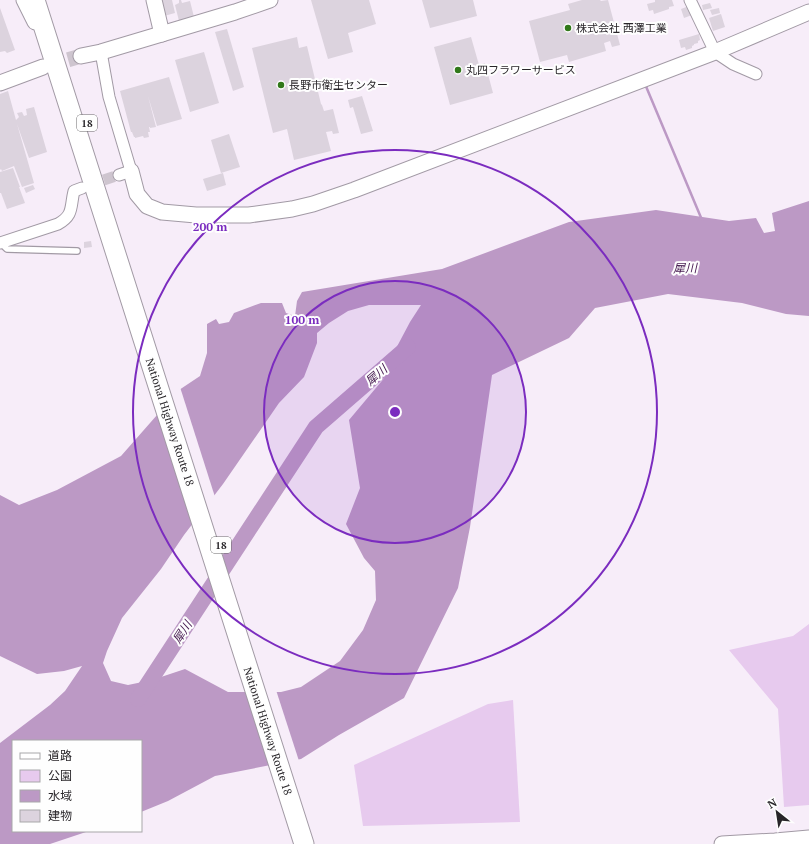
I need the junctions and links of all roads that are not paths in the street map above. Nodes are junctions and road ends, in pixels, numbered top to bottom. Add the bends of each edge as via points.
1 (24, 0) edge
2 (35, 0) edge
3 (49, 0) edge
4 (154, 0) edge
5 (270, 0) edge
6 (690, 0) edge
7 (809, 12) edge
8 (162, 34) junction
9 (47, 38) junction
10 (101, 52) junction
11 (715, 52) junction
12 (81, 56) tunnel mouth
13 (43, 67) tunnel mouth
14 (756, 74) dead end
15 (0, 83) edge
16 (125, 173) joint
17 (82, 188) tunnel mouth
18 (0, 243) edge
19 (120, 246) junction
20 (77, 251) dead end
21 (809, 838) edge
22 (304, 844) edge
23 (316, 844) edge
24 (722, 844) edge

1 - 9 street via 40,34
2 - 9 highway, National Highway Route 18 / 18
3 - 19 highway, National Highway Route 18 / 18
4 - 8 street
5 - 8 street
6 - 11 street
7 - 11 street
8 - 10 street
9 - 19 highway, National Highway Route 18 / 18
10 - 12 street
10 - 16 street
11 - 14 street via 733,64
11 - 16 street via 354,190 292,209 249,215 162,212 147,206
13 - 15 street
17 - 18 street via 74,191 71,211 66,219
18 - 20 lane via 7,249
19 - 22 highway, National Highway Route 18 / 18
19 - 23 highway, National Highway Route 18 / 18
21 - 24 street

